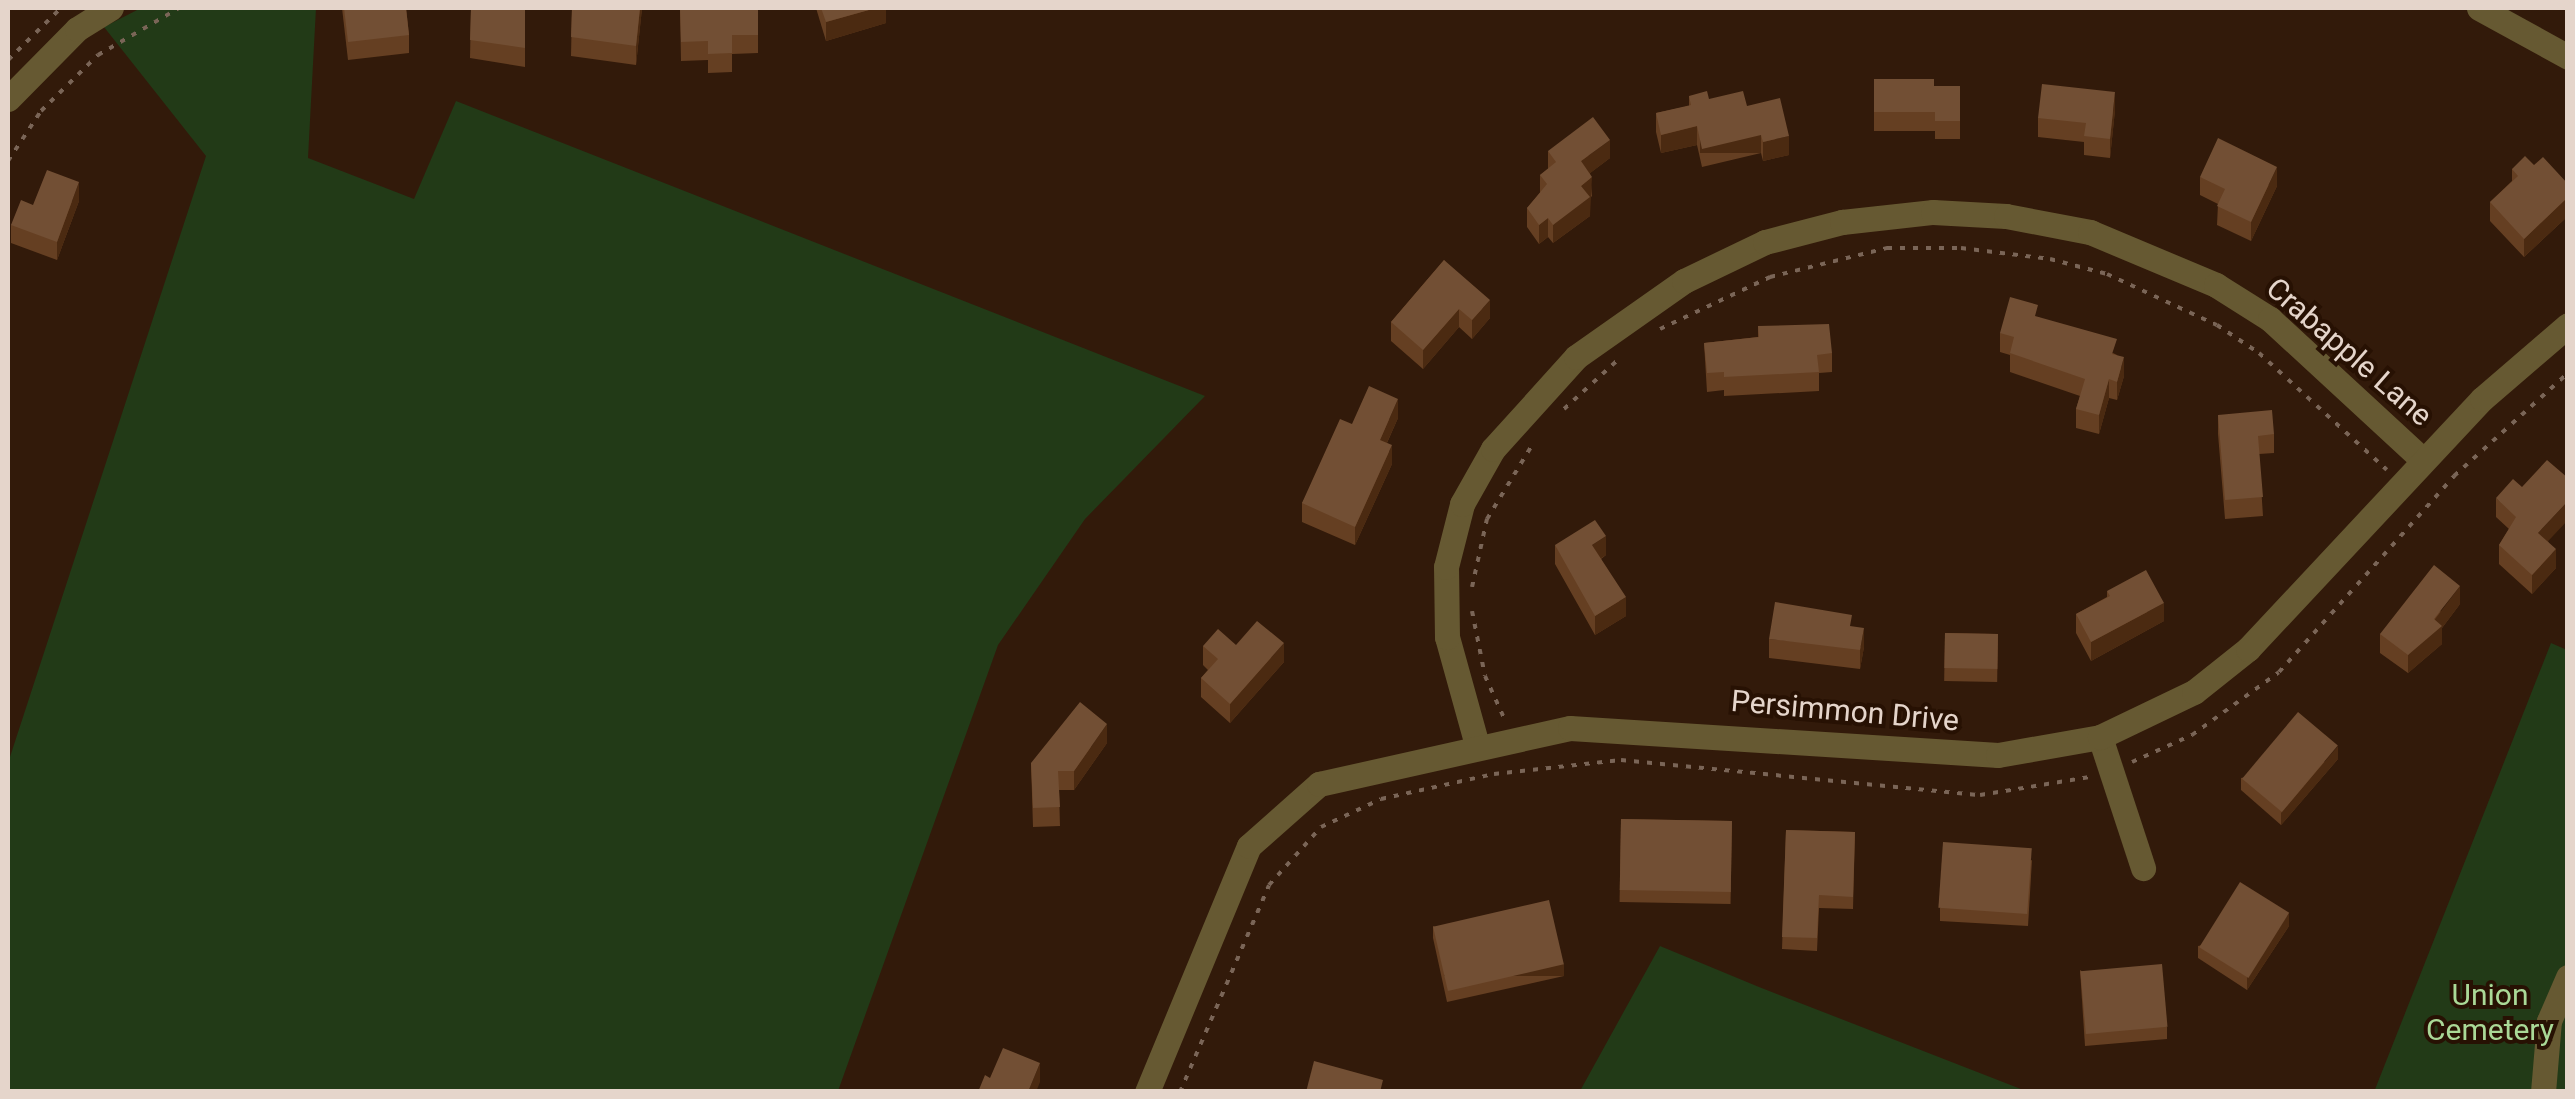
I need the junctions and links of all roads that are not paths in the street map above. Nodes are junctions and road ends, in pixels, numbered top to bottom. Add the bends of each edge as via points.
1 (112, 8) edge
2 (2479, 8) edge
3 (2568, 56) edge
4 (8, 99) edge
5 (2568, 325) edge
6 (2423, 460) junction
7 (2100, 737) junction
8 (1477, 745) junction
9 (2143, 868) dead end
10 (2567, 978) edge
11 (1147, 1092) edge
12 (2542, 1092) edge

1 - 4 street via 77,29
2 - 3 street
5 - 6 street, Persimmon Drive
6 - 7 street, Persimmon Drive via 2248,649 2194,692
6 - 8 street, Crabapple Lane via 2270,319 2216,284 2090,232 2006,216 1933,212 1842,222 1764,242 1684,281 1576,358 1503,438 1462,504 1446,567 1447,637
7 - 8 street, Persimmon Drive via 1998,755 1570,728
7 - 9 street
8 - 11 street, Persimmon Drive via 1319,784 1249,846
10 - 12 street via 2546,1034

